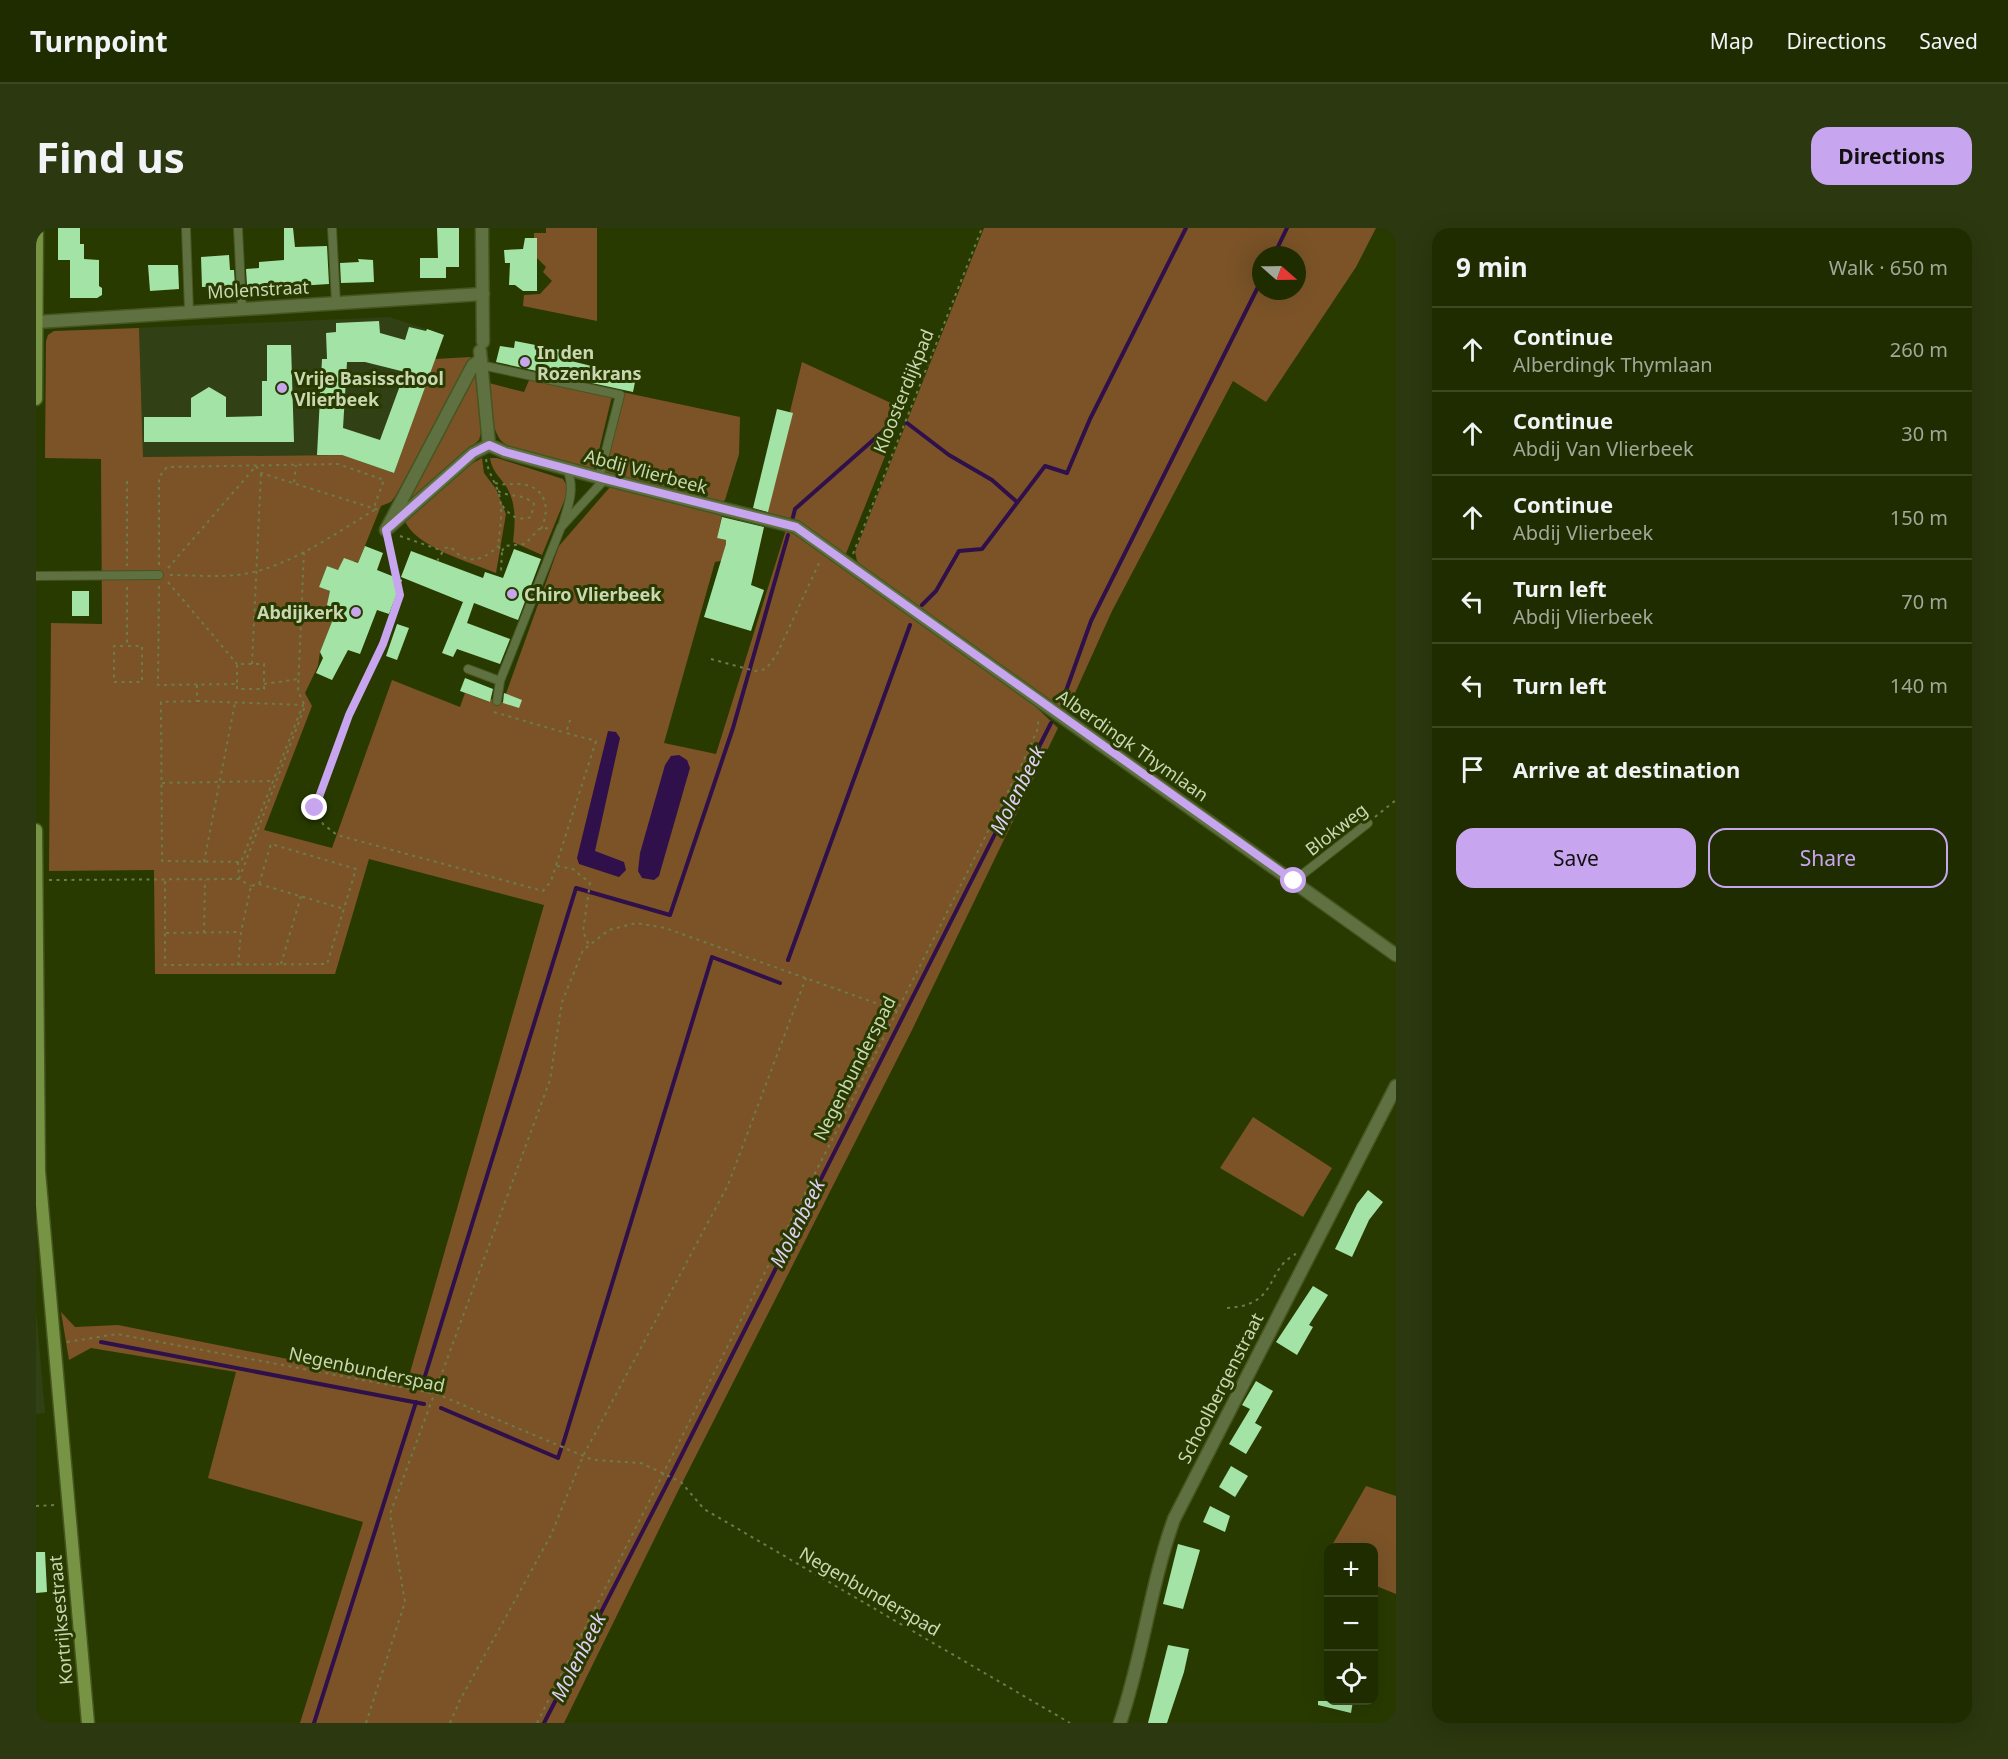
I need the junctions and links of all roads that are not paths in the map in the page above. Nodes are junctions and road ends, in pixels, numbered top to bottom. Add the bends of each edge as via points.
1 (37, 228) edge
2 (186, 228) edge
3 (238, 228) edge
4 (332, 228) edge
5 (482, 228) edge
6 (483, 294) junction
7 (336, 303) junction
8 (242, 309) junction
9 (189, 311) junction
10 (36, 322) edge
11 (481, 354) junction
12 (36, 399) edge
13 (489, 445) junction
14 (567, 469) junction
15 (602, 478) junction
16 (561, 527) junction
17 (796, 527) joint
18 (159, 575) road end
19 (36, 576) edge
20 (468, 669) dead end
21 (500, 681) junction
22 (497, 701) road end
23 (1368, 823) road end
24 (36, 830) edge
25 (37, 880) edge
26 (1294, 881) junction
27 (1396, 955) edge
28 (36, 1015) edge
29 (1396, 1086) edge
30 (88, 1723) edge
31 (1120, 1723) edge

1 - 10 street
2 - 9 lane
3 - 8 lane
4 - 7 lane
5 - 6 street
6 - 7 street, Molenstraat
6 - 11 street
7 - 8 street, Molenstraat
8 - 9 street, Molenstraat
9 - 10 street, Molenstraat
10 - 12 street
11 - 13 street
11 - 13 street via 386,530 473,453
11 - 15 lane via 620,395
13 - 14 street, Abdij Vlierbeek
14 - 15 street, Abdij Vlierbeek
14 - 16 lane via 572,480 571,500
15 - 16 lane
15 - 17 street, Abdij Vlierbeek
16 - 21 lane
17 - 26 street, Alberdingk Thymlaan
18 - 19 lane
20 - 21 lane
21 - 22 lane
23 - 26 lane, Blokweg
24 - 25 street, Kortrijksestraat
25 - 28 street, Kortrijksestraat
26 - 27 street, Alberdingk Thymlaan
28 - 30 street, Kortrijksestraat via 39,1171
29 - 31 street, Schoolbergenstraat via 1174,1519 1155,1576 1137,1667

